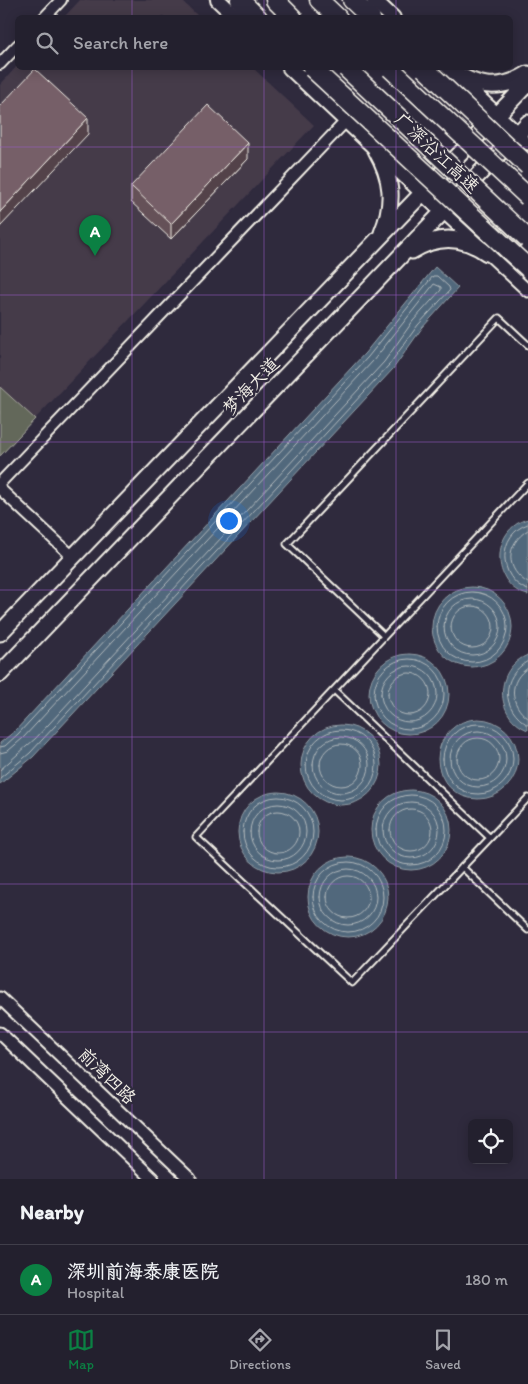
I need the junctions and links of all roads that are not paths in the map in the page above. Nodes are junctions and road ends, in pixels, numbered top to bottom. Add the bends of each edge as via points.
1 (61, 0) edge
2 (218, 0) edge
3 (240, 0) edge
4 (275, 0) edge
5 (319, 0) edge
6 (352, 0) edge
7 (374, 0) edge
8 (47, 15) edge
9 (234, 15) edge
10 (255, 15) edge
11 (290, 15) edge
12 (335, 15) edge
13 (368, 15) edge
14 (390, 15) edge
15 (15, 49) edge
16 (0, 64) edge
17 (292, 70) edge
18 (314, 70) edge
19 (348, 70) edge
20 (392, 70) edge
21 (426, 70) edge
22 (449, 70) edge
23 (450, 70) edge
24 (528, 74) edge
25 (528, 83) edge
26 (498, 115) junction
27 (346, 121) junction
28 (528, 122) edge
29 (523, 139) edge
30 (376, 150) junction
31 (528, 166) edge
32 (423, 193) junction
33 (528, 197) edge
34 (443, 212) junction
35 (380, 239) junction
36 (528, 239) edge
37 (487, 253) junction
38 (396, 261) junction
39 (528, 268) edge
40 (528, 291) edge
41 (528, 344) edge
42 (0, 483) edge
43 (528, 483) edge
44 (0, 489) edge
45 (73, 558) junction
46 (0, 633) edge
47 (384, 636) junction
48 (0, 674) edge
49 (334, 690) junction
50 (528, 798) edge
51 (490, 838) junction
52 (462, 867) junction
53 (528, 930) edge
54 (0, 998) edge
55 (0, 1034) edge
56 (153, 1179) edge
57 (190, 1179) edge

1 - 8 street
2 - 9 main road
3 - 10 highway
4 - 11 highway
5 - 12 highway
6 - 13 highway
7 - 14 main road
15 - 16 street
17 - 27 main road
18 - 39 highway, bridge
19 - 36 highway, 广深沿江高速, bridge
20 - 33 highway, 广深沿江高速, bridge
21 - 31 highway, bridge
22 - 26 main road
23 - 24 main road via 468,81 483,85 510,83
25 - 26 main road, 梦海大道
26 - 29 main road
26 - 32 main road, 梦海大道
27 - 30 main road
27 - 42 street
28 - 29 main road, 梦海大道
29 - 34 main road, 梦海大道
30 - 32 main road
30 - 35 main road via 389,177 392,197
32 - 34 main road
32 - 35 main road, 梦海大道
34 - 37 street
34 - 38 main road, 梦海大道
35 - 45 main road, 梦海大道
37 - 38 main road via 469,242 446,238 422,245
37 - 40 street
38 - 48 main road, 梦海大道
41 - 47 lane via 499,318 287,544
43 - 47 lane
44 - 45 street
45 - 46 main road, 梦海大道
47 - 49 lane
49 - 51 lane
49 - 52 lane via 196,837 352,984
50 - 51 lane
51 - 52 lane
52 - 53 lane
54 - 57 street, 前湾四路
55 - 56 street

